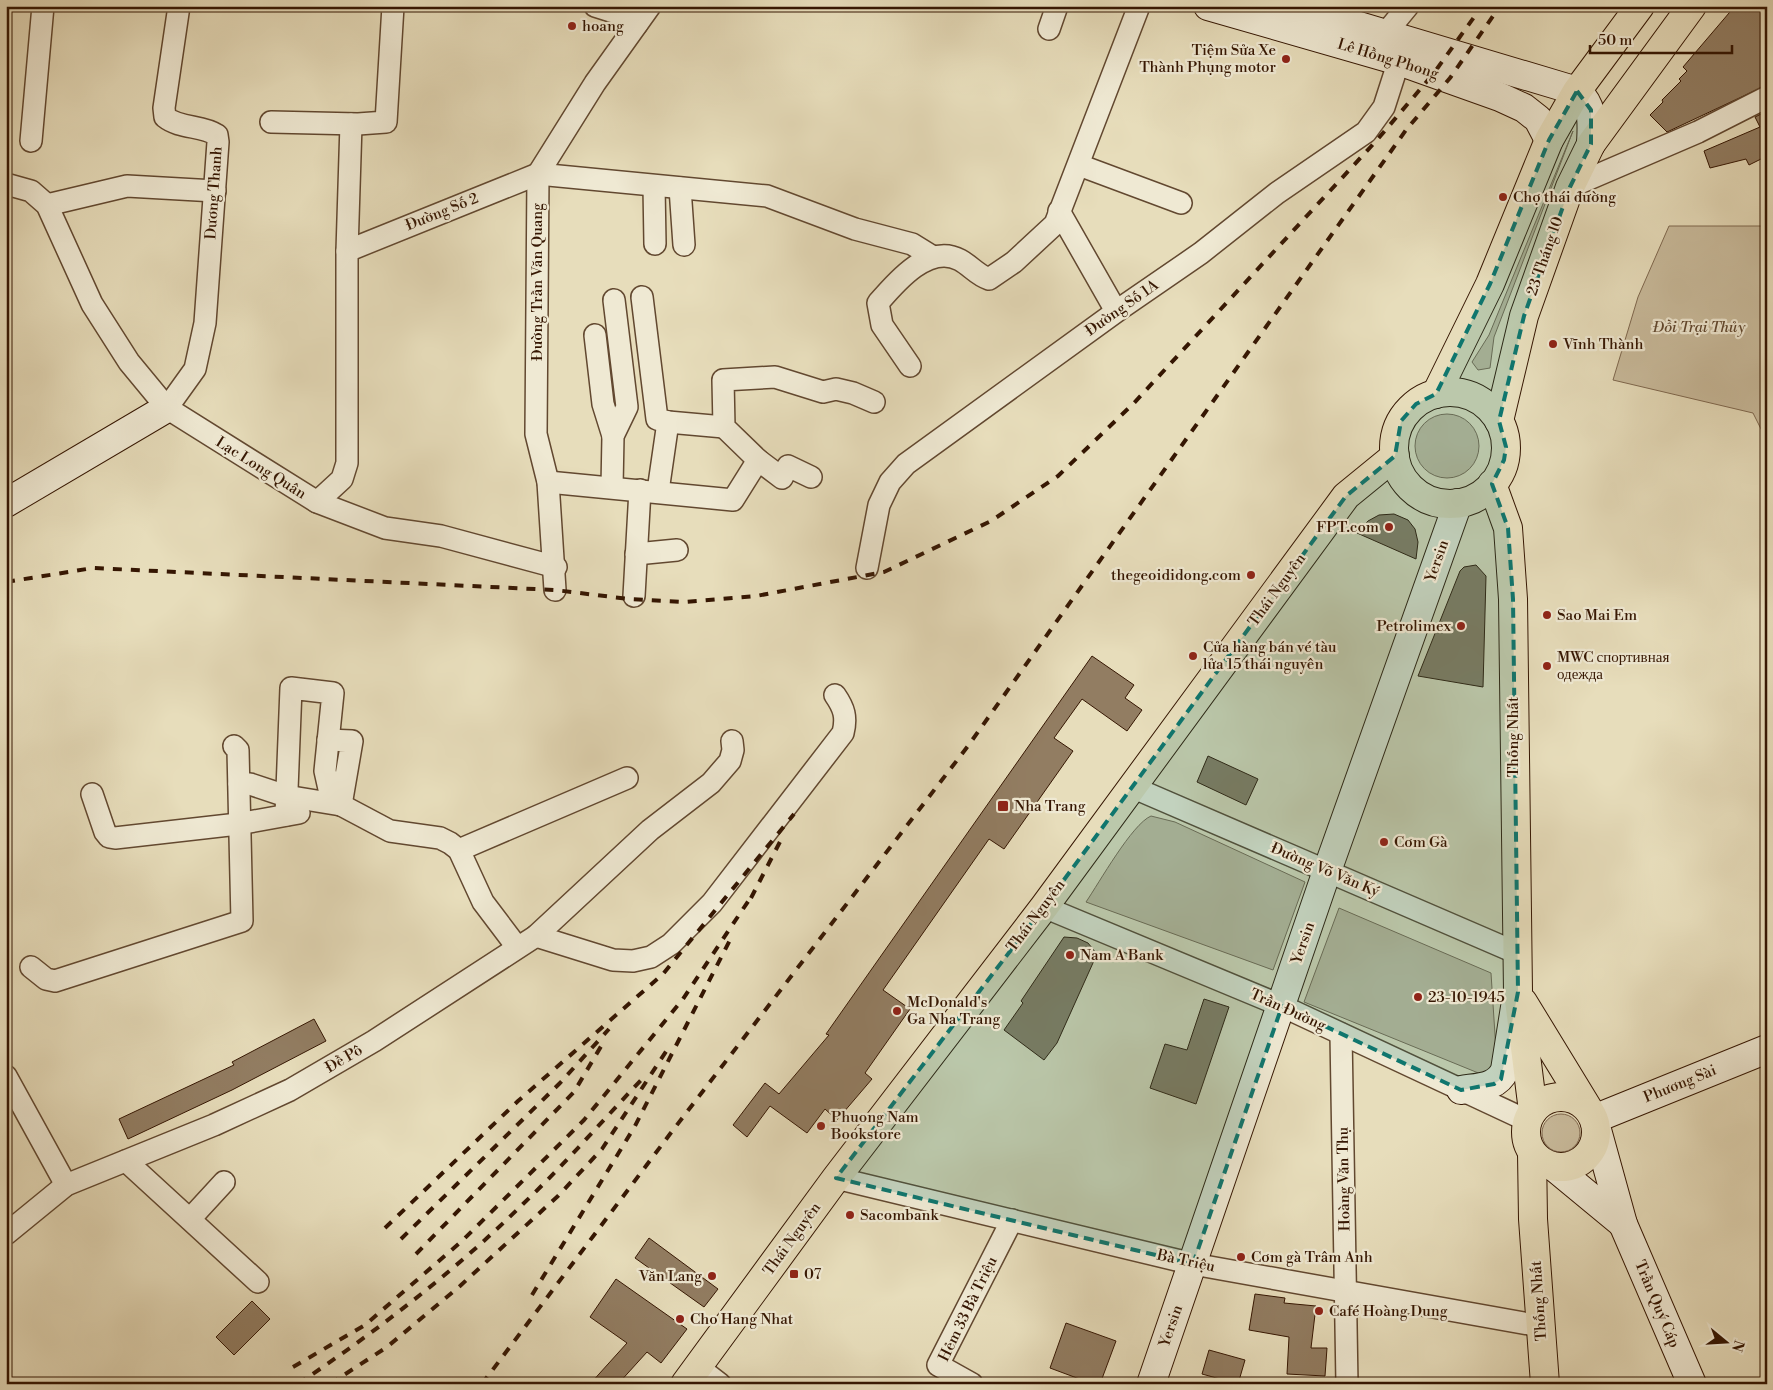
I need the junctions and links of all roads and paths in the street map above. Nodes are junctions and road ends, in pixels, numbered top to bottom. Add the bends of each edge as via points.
1 (43, 6) edge
2 (179, 6) edge
3 (393, 6) edge
4 (595, 6) edge
5 (650, 6) edge
6 (1057, 6) edge
7 (1139, 6) edge
8 (1208, 6) edge
9 (1292, 6) edge
10 (1408, 6) edge
11 (1640, 6) edge
12 (1692, 6) edge
13 (637, 24) junction
14 (1049, 29) dead end
15 (1397, 45) junction
16 (1577, 91) junction
17 (1767, 97) edge
18 (271, 122) dead end
19 (351, 124) junction
20 (1549, 140) junction
21 (32, 141) dead end
22 (1591, 144) junction
23 (1079, 165) junction
24 (538, 174) junction
25 (6, 184) edge
26 (654, 186) junction
27 (1570, 187) junction
28 (680, 188) junction
29 (215, 190) junction
30 (1182, 203) dead end
31 (46, 205) junction
32 (1059, 211) junction
33 (655, 244) dead end
34 (684, 245) dead end
35 (347, 251) junction
36 (933, 257) junction
37 (642, 297) dead end
38 (614, 300) dead end
39 (1116, 312) junction
40 (595, 335) dead end
41 (910, 366) dead end
42 (1436, 394) junction
43 (874, 402) dead end
44 (167, 408) junction
45 (1499, 421) junction
46 (668, 422) junction
47 (724, 427) junction
48 (613, 436) junction
49 (1395, 456) junction
50 (758, 460) junction
51 (811, 477) dead end
52 (548, 482) junction
53 (1492, 484) junction
54 (612, 487) junction
55 (648, 491) junction
56 (317, 502) junction
57 (6, 503) edge
58 (1458, 503) junction
59 (677, 550) dead end
60 (636, 554) junction
61 (556, 567) junction
62 (867, 568) dead end
63 (556, 590) dead end
64 (634, 596) dead end
65 (835, 695) dead end
66 (732, 741) dead end
67 (234, 746) dead end
68 (627, 778) dead end
69 (239, 784) junction
70 (1132, 787) junction
71 (92, 794) dead end
72 (286, 805) junction
73 (341, 805) junction
74 (238, 824) junction
75 (459, 850) junction
76 (1327, 871) junction
77 (1044, 907) junction
78 (536, 936) junction
79 (517, 947) junction
80 (1517, 953) junction
81 (31, 967) dead end
82 (1518, 992) junction
83 (1282, 1006) junction
84 (1341, 1034) junction
85 (1767, 1049) edge
86 (6, 1076) edge
87 (1460, 1090) junction
88 (1591, 1115) junction
89 (1530, 1116) junction
90 (1543, 1160) junction
91 (126, 1161) junction
92 (836, 1178) junction
93 (224, 1182) dead end
94 (66, 1185) junction
95 (190, 1219) junction
96 (1012, 1220) junction
97 (1623, 1224) junction
98 (6, 1234) edge
99 (1193, 1264) junction
100 (258, 1282) dead end
101 (1347, 1291) junction
102 (1540, 1326) junction
103 (692, 1375) edge
104 (720, 1384) edge
105 (972, 1384) edge
106 (1151, 1384) edge
107 (1347, 1384) edge
108 (1544, 1384) edge
109 (1692, 1384) edge

1 - 21 street
2 - 29 street, Dương Thanh via 165,117 171,122 217,135
3 - 19 street via 386,122
4 - 13 street
5 - 13 street
6 - 14 street
7 - 23 street
8 - 15 street, Lê Hồng Phong
9 - 15 street, Lê Hồng Phong
10 - 15 street
11 - 16 main road
12 - 22 main road, 23 Tháng 10
13 - 24 street via 595,83
15 - 16 street, Lê Hồng Phong
15 - 20 street, Lê Hồng Phong via 1524,108 1538,119
15 - 39 street, Đường Số 1A via 1384,107 1366,132
16 - 20 main road
16 - 22 street via 1591,110
17 - 27 street via 1698,132
18 - 19 street
19 - 35 street, Lạc Long Quân
20 - 42 main road via 1490,284
22 - 27 main road, 23 Tháng 10
23 - 30 street
23 - 32 street
24 - 26 street
24 - 35 street, Đường Số 2
24 - 52 street, Đường Trần Văn Quang via 536,434
25 - 31 street via 32,190
26 - 28 street
26 - 33 street
27 - 45 main road, 23 Tháng 10 via 1524,316
28 - 34 street
28 - 36 street via 767,196 855,228 912,244
29 - 31 street via 127,186
29 - 44 street, Dương Thanh via 205,323 199,351 194,369
31 - 44 street, Lạc Long Quân via 92,304 129,362
32 - 36 street via 1055,224 1036,243 989,279 960,260 943,255
32 - 39 street
35 - 56 street, Lạc Long Quân via 347,463 342,478
36 - 41 street via 901,278 878,303 882,325
37 - 46 street via 657,419
38 - 48 street via 627,407
39 - 62 street, Đường Số 1A via 906,464 890,482 879,505
40 - 48 street via 602,404
42 - 45 main road via 1469,395 1491,410
42 - 49 main road via 1416,404 1401,421 1394,444
43 - 47 street via 853,393 836,389 823,392 775,377 723,380
44 - 56 street, Lạc Long Quân
44 - 57 street
45 - 53 main road via 1506,446 1504,460
46 - 47 street
46 - 55 street
47 - 50 street
48 - 54 street
49 - 58 main road via 1404,479 1421,496 1444,503
49 - 70 main road, Thái Nguyên via 1346,496
50 - 51 street via 782,478 788,466
50 - 55 street via 734,500
52 - 54 street
52 - 61 street, Đường Trần Văn Quang
53 - 58 main road via 1482,493
53 - 80 main road, Thống Nhất via 1508,528 1513,599
54 - 55 street
55 - 60 street
56 - 61 street via 385,528 441,536
58 - 76 street, Yersin
59 - 60 street
60 - 64 street
61 - 63 street, Đường Trần Văn Quang
65 - 78 street via 846,721 843,733 712,903 671,944 651,957 633,961 613,960
66 - 78 street, Đề Pô via 730,761 720,774 650,830
67 - 69 street via 238,750
68 - 75 street
69 - 72 street via 250,784
69 - 74 street
70 - 76 street, Đường Võ Văn Ký
70 - 77 main road, Thái Nguyên
71 - 74 street via 109,837
72 - 73 street
72 - 73 street via 291,688 333,693 325,771 329,789
72 - 74 street
73 - 75 street via 390,831 440,838
74 - 81 street via 242,921 55,981 46,979
75 - 79 street via 483,902
76 - 80 street, Đường Võ Văn Ký
76 - 83 street, Yersin
77 - 83 street, Trần Đường
77 - 92 main road, Thái Nguyên
78 - 79 street, Đề Pô
79 - 91 street, Đề Pô via 374,1041 290,1090
80 - 82 main road, Thống Nhất
82 - 87 street via 1501,1079 1494,1084
82 - 88 main road, Thống Nhất
82 - 89 main road, Thống Nhất
83 - 84 street, Trần Đường
83 - 99 street, Yersin
84 - 87 street, Trần Đường
84 - 101 street, Hoàng Văn Thụ
85 - 88 street, Phương Sài
86 - 94 street
87 - 89 street, Trần Đường
88 - 89 main road via 1572,1099 1561,1097 1546,1101
88 - 90 main road via 1596,1136 1590,1153 1574,1165
88 - 97 street, Trần Quý Cáp
89 - 90 main road, Thống Nhất via 1528,1143
90 - 97 street, Trần Quý Cáp
90 - 102 main road, Thống Nhất via 1533,1219
91 - 94 street, Đề Pô
91 - 95 street
92 - 96 street, Bà Triệu
92 - 103 main road, Thái Nguyên
93 - 95 street
94 - 98 street, Đề Pô
95 - 100 street
96 - 99 street, Bà Triệu
96 - 105 street, Hẻm 33 Bà Triệu via 938,1365
97 - 109 street, Trần Quý Cáp
99 - 101 street, Bà Triệu
99 - 106 street, Yersin
101 - 102 street, Bà Triệu
101 - 107 street, Hoàng Văn Thụ
102 - 108 main road, Thống Nhất
103 - 104 street

